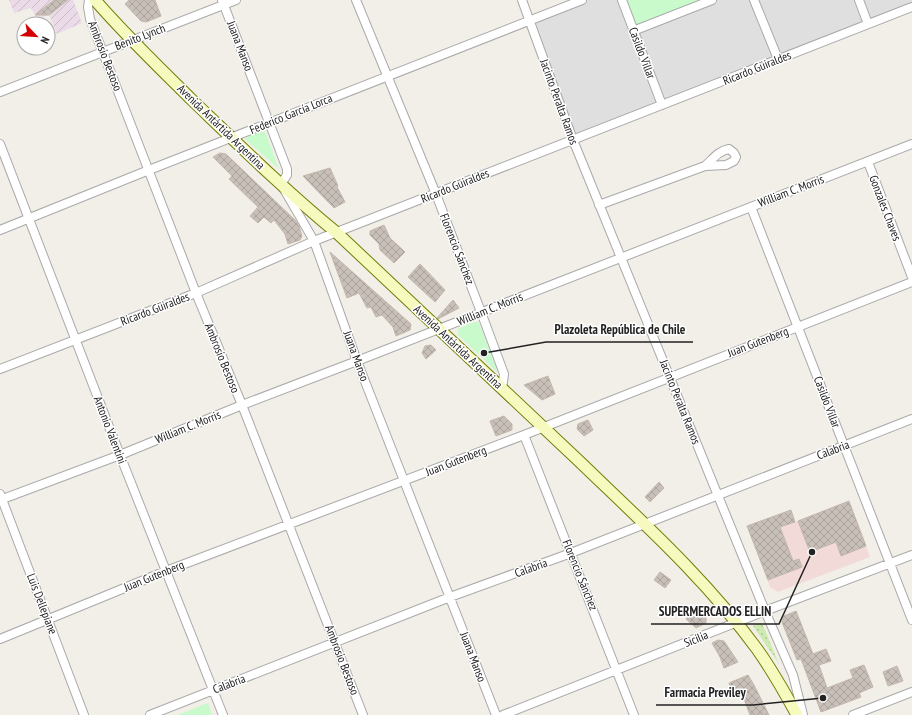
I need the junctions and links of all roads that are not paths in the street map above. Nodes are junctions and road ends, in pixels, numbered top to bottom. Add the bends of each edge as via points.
1 (89, 0) edge
2 (95, 0) edge
3 (236, 0) edge
4 (356, 0) edge
5 (522, 0) edge
6 (582, 0) edge
7 (622, 0) edge
8 (712, 0) edge
9 (754, 0) edge
10 (859, 0) edge
11 (223, 2) edge
12 (912, 6) edge
13 (530, 20) junction
14 (868, 24) junction
15 (634, 31) junction
16 (132, 40) junction
17 (103, 52) junction
18 (778, 59) junction
19 (388, 76) junction
20 (0, 92) edge
21 (662, 105) junction
22 (270, 123) junction
23 (232, 138) junction
24 (573, 140) junction
25 (0, 144) edge
26 (912, 144) edge
27 (868, 162) junction
28 (706, 166) dead end
29 (149, 170) junction
30 (281, 184) junction
31 (436, 194) junction
32 (599, 205) junction
33 (751, 207) junction
34 (30, 219) junction
35 (0, 230) edge
36 (337, 233) junction
37 (314, 241) junction
38 (621, 258) junction
39 (912, 278) edge
40 (912, 282) edge
41 (196, 293) junction
42 (481, 312) junction
43 (798, 326) junction
44 (438, 330) junction
45 (76, 339) junction
46 (357, 361) junction
47 (0, 369) edge
48 (669, 377) junction
49 (502, 389) junction
50 (242, 405) junction
51 (912, 419) edge
52 (543, 427) junction
53 (524, 434) junction
54 (844, 446) junction
55 (120, 455) junction
56 (404, 481) junction
57 (718, 495) junction
58 (1, 498) edge
59 (644, 524) junction
60 (289, 525) junction
61 (571, 553) junction
62 (912, 555) edge
63 (890, 563) junction
64 (166, 571) junction
65 (450, 597) junction
66 (765, 611) junction
67 (48, 620) junction
68 (912, 620) edge
69 (736, 622) junction
70 (0, 639) edge
71 (335, 642) junction
72 (618, 670) junction
73 (214, 690) junction
74 (912, 692) edge
75 (84, 715) edge
76 (150, 715) edge
77 (223, 715) edge
78 (363, 715) edge
79 (496, 715) edge
80 (503, 715) edge
81 (634, 715) edge
82 (797, 715) edge
83 (803, 715) edge
84 (853, 715) edge

1 - 17 street, Ambrosio Bestoso via 90,19
2 - 16 main road, Avenida Antártida Argentina
3 - 11 street, Benito Lynch
4 - 19 street, Florencio Sánchez
5 - 13 street, Jacinto Peralta Ramos
6 - 13 street, Federico García Lorca
7 - 15 street, Casildo Villar
8 - 15 street
9 - 18 street
10 - 14 street
11 - 16 street, Benito Lynch
11 - 22 street, Juana Manso
12 - 14 street, Ricardo Güiraldes
13 - 19 street, Federico García Lorca
13 - 24 street, Jacinto Peralta Ramos
14 - 18 street, Ricardo Güiraldes
15 - 21 street, Casildo Villar
16 - 17 street, Benito Lynch
16 - 23 main road, Avenida Antártida Argentina
17 - 20 street, Benito Lynch
17 - 29 street, Ambrosio Bestoso
18 - 21 street, Ricardo Güiraldes
19 - 22 street, Federico García Lorca
19 - 31 street, Florencio Sánchez
21 - 24 street, Ricardo Güiraldes
22 - 23 street, Federico García Lorca
22 - 30 street, Juana Manso via 287,169 287,175
23 - 29 street, Federico García Lorca
23 - 30 main road, Avenida Antártida Argentina
24 - 31 street, Ricardo Güiraldes
24 - 32 street, Jacinto Peralta Ramos
25 - 34 street, Antonio Valentini
26 - 27 street, William C. Morris
27 - 33 street, William C. Morris
27 - 39 street, Gonzales Chaves
28 - 32 street
29 - 34 street, Federico García Lorca
29 - 41 street, Ambrosio Bestoso
30 - 36 main road, Avenida Antártida Argentina
30 - 37 street, Juana Manso
31 - 36 street, Ricardo Güiraldes
31 - 42 street, Florencio Sánchez
32 - 38 street, Jacinto Peralta Ramos
33 - 38 street, William C. Morris
33 - 43 street, Casildo Villar
34 - 35 street, Federico García Lorca
34 - 45 street, Antonio Valentini
36 - 37 street, Ricardo Güiraldes
36 - 44 main road, Avenida Antártida Argentina
37 - 41 street, Ricardo Güiraldes
37 - 46 street, Juana Manso
38 - 42 street, William C. Morris
38 - 48 street, Jacinto Peralta Ramos
40 - 43 street, Juan Gutenberg
41 - 45 street, Ricardo Güiraldes
41 - 50 street, Ambrosio Bestoso
42 - 44 street, William C. Morris
42 - 49 street, Florencio Sánchez via 504,374
43 - 48 street, Juan Gutenberg
43 - 54 street, Casildo Villar
44 - 46 street, William C. Morris
44 - 49 main road, Avenida Antártida Argentina
45 - 47 street, Ricardo Güiraldes
45 - 55 street, Antonio Valentini
46 - 50 street, William C. Morris
46 - 56 street, Juana Manso
48 - 52 street, Juan Gutenberg
48 - 57 street, Jacinto Peralta Ramos
49 - 52 main road, Avenida Antártida Argentina
50 - 55 street, William C. Morris
50 - 60 street, Ambrosio Bestoso
51 - 54 street, Calabria
52 - 53 street, Juan Gutenberg
52 - 59 main road, Avenida Antártida Argentina
53 - 56 street, Juan Gutenberg
53 - 61 street, Florencio Sánchez
54 - 57 street, Calabria
54 - 63 street, Casildo Villar
55 - 58 street, William C. Morris
55 - 64 street, Antonio Valentini
56 - 60 street, Juan Gutenberg
56 - 65 street, Juana Manso
57 - 59 street, Calabria
57 - 66 street, Jacinto Peralta Ramos
58 - 67 street, Luis Dellepiane
59 - 61 street, Calabria
59 - 69 main road, Avenida Antártida Argentina
60 - 64 street, Juan Gutenberg
60 - 71 street, Ambrosio Bestoso
61 - 65 street, Calabria
61 - 72 street, Florencio Sánchez
62 - 63 street, Sicilia
63 - 66 street, Sicilia
63 - 68 street, Casildo Villar
64 - 67 street, Juan Gutenberg
64 - 73 street, Antonio Valentini
65 - 71 street, Calabria
65 - 79 street, Juana Manso
66 - 69 street, Sicilia
66 - 83 street, Jacinto Peralta Ramos via 793,675
67 - 70 street, Juan Gutenberg
67 - 75 street, Luis Dellepiane
69 - 72 street, Sicilia
69 - 82 main road, Avenida Antártida Argentina via 768,666
71 - 73 street, Calabria
71 - 78 street, Ambrosio Bestoso
72 - 80 street, Sicilia
72 - 81 street, Florencio Sánchez
73 - 76 street, Calabria
73 - 77 street, Antonio Valentini
74 - 84 street

